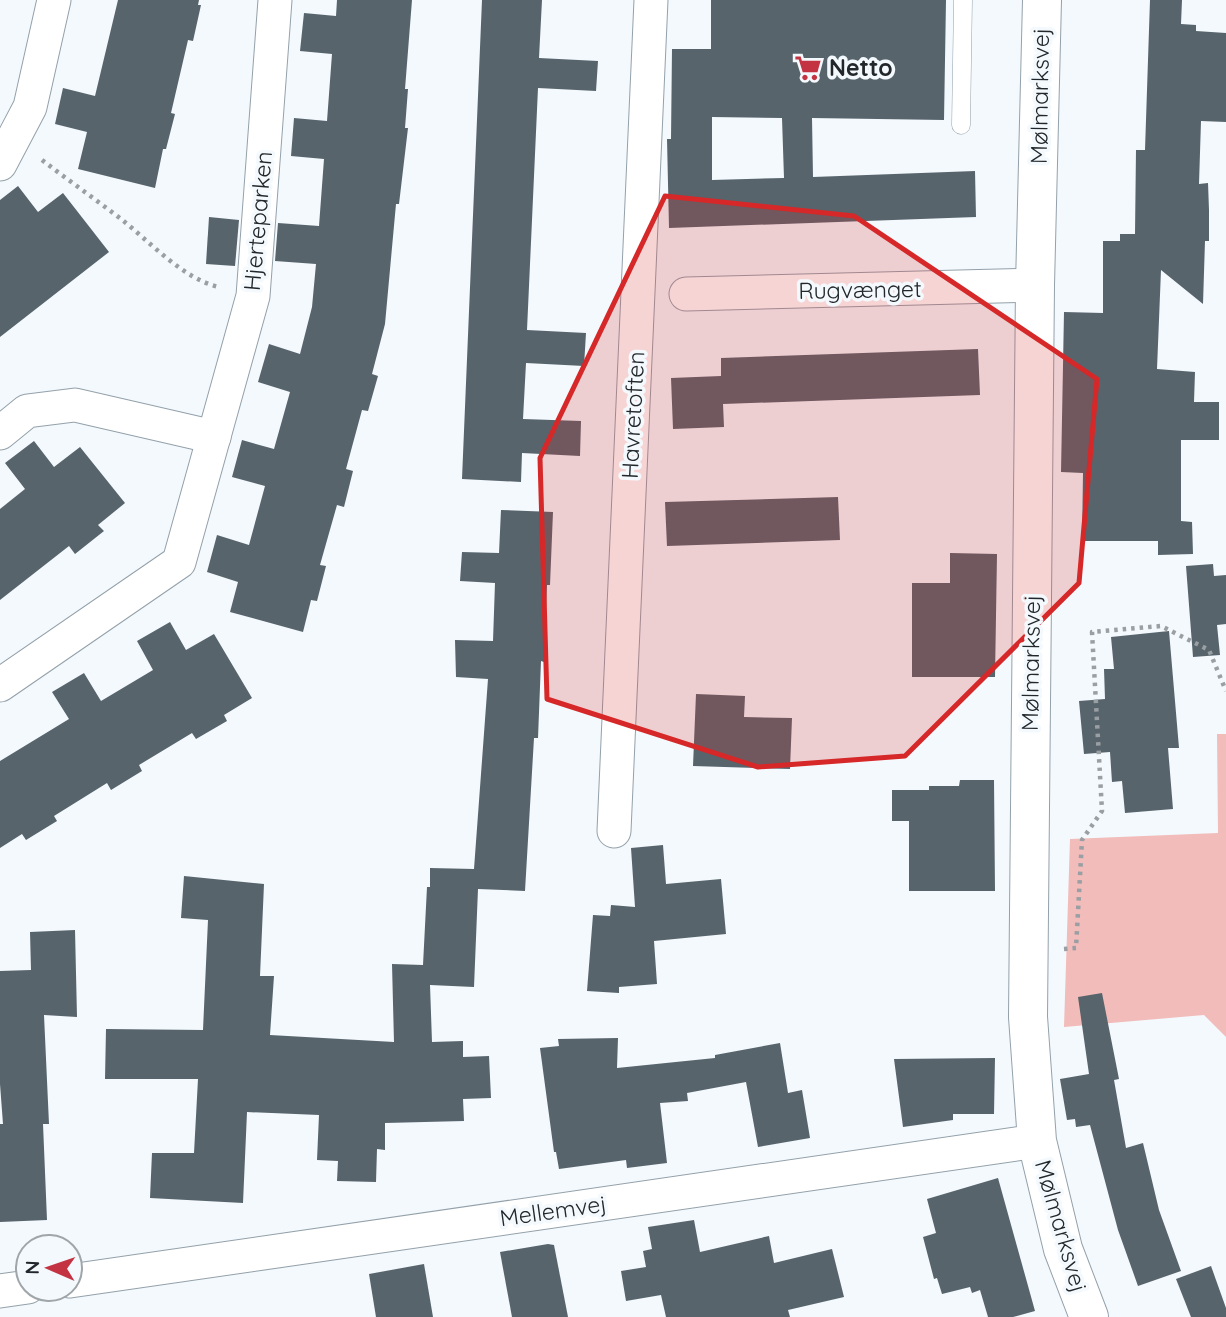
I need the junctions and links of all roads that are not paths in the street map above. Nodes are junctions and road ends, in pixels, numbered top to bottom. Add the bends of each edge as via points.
1 (54, 0) edge
2 (275, 0) edge
3 (651, 0) edge
4 (962, 0) edge
5 (1042, 0) edge
6 (961, 125) dead end
7 (7, 151) edge
8 (1035, 285) junction
9 (686, 294) dead end
10 (0, 433) edge
11 (214, 437) junction
12 (0, 685) edge
13 (614, 831) dead end
14 (1037, 1141) junction
15 (84, 1279) edge
16 (1089, 1317) edge

1 - 7 street via 30,107
2 - 11 street, Hjerteparken via 253,296
3 - 13 street, Havretoften
4 - 6 lane
5 - 8 street, Mølmarksvej
8 - 9 street, Rugvænget
8 - 14 street, Mølmarksvej via 1027,1017
10 - 11 street via 27,411 75,405
11 - 12 street, Hjerteparken via 179,562
14 - 15 street, Mellemvej
14 - 16 street, Mølmarksvej via 1063,1249

